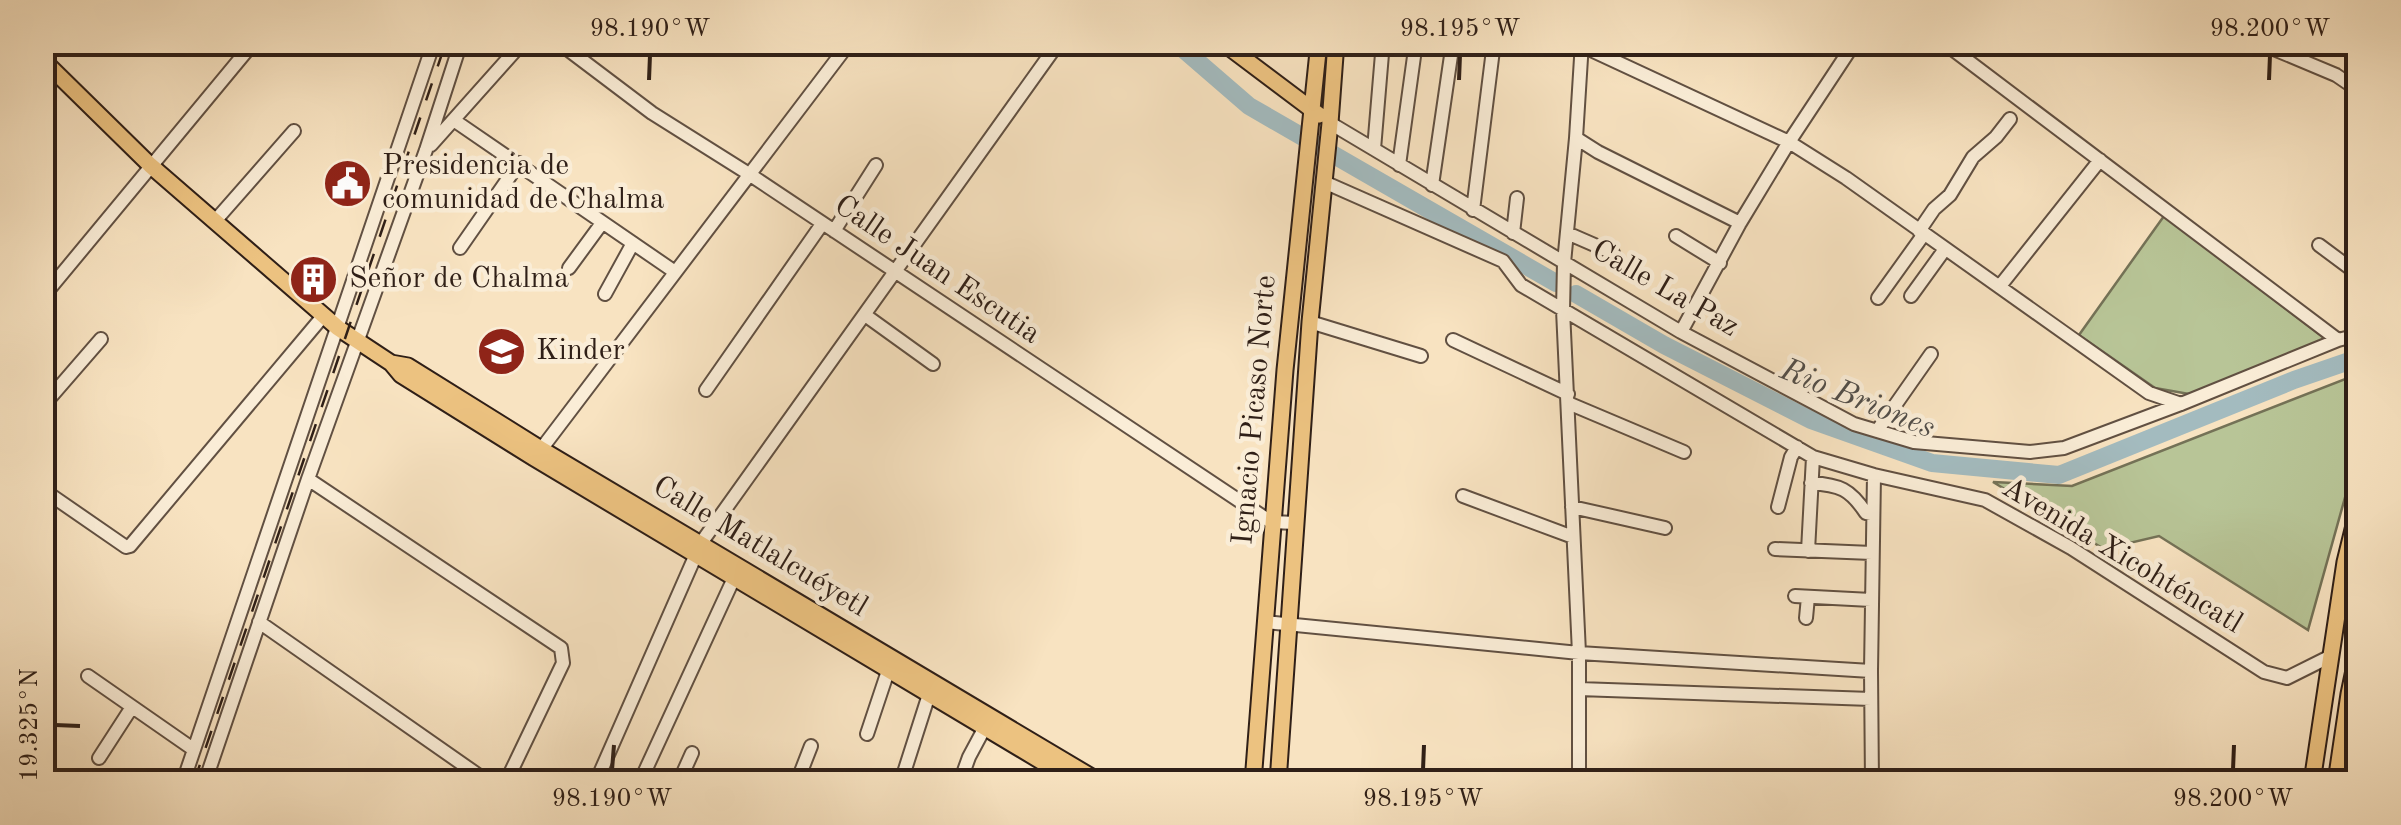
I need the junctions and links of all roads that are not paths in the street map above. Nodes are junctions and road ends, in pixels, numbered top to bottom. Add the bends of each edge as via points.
1 (51, 42) edge
2 (254, 42) edge
3 (434, 42) edge
4 (461, 42) edge
5 (523, 42) edge
6 (558, 42) edge
7 (850, 42) edge
8 (1059, 42) edge
9 (1222, 42) edge
10 (1319, 42) edge
11 (1336, 42) edge
12 (1384, 42) edge
13 (1416, 42) edge
14 (1453, 42) edge
15 (1494, 42) edge
16 (1855, 42) edge
17 (1943, 42) edge
18 (2257, 42) edge
19 (1579, 44) edge
20 (42, 56) edge
21 (2358, 90) edge
22 (1314, 111) junction
23 (2010, 119) dead end
24 (455, 120) junction
25 (1330, 122) junction
26 (294, 131) dead end
27 (1576, 138) junction
28 (1788, 142) junction
29 (1374, 149) junction
30 (426, 150) junction
31 (2100, 160) junction
32 (519, 163) junction
33 (1399, 164) junction
34 (150, 166) junction
35 (876, 166) dead end
36 (749, 174) junction
37 (1325, 175) junction
38 (1432, 185) junction
39 (1517, 198) dead end
40 (1473, 210) junction
41 (215, 221) junction
42 (602, 223) junction
43 (1740, 223) junction
44 (828, 228) junction
45 (1567, 232) junction
46 (1513, 233) junction
47 (1922, 233) junction
48 (1676, 236) dead end
49 (634, 243) junction
50 (2320, 245) dead end
51 (460, 248) dead end
52 (1946, 249) junction
53 (1613, 253) dead end
54 (1564, 263) junction
55 (1720, 263) junction
56 (569, 268) dead end
57 (675, 272) junction
58 (895, 272) junction
59 (2358, 274) edge
60 (2000, 286) junction
61 (605, 294) dead end
62 (1911, 296) dead end
63 (42, 298) edge
64 (1878, 298) dead end
65 (1563, 310) junction
66 (865, 314) junction
67 (324, 315) junction
68 (1310, 322) junction
69 (338, 328) junction
70 (1681, 332) junction
71 (2358, 335) edge
72 (102, 339) dead end
73 (1453, 340) dead end
74 (2338, 340) junction
75 (358, 341) junction
76 (1930, 354) dead end
77 (1421, 356) dead end
78 (932, 364) dead end
79 (706, 390) dead end
80 (1568, 398) junction
81 (2181, 404) junction
82 (42, 407) edge
83 (1877, 431) junction
84 (1796, 447) junction
85 (1684, 452) dead end
86 (538, 454) junction
87 (1813, 456) junction
88 (1874, 475) junction
89 (308, 479) junction
90 (1811, 483) junction
91 (42, 489) edge
92 (1463, 496) dead end
93 (1572, 506) junction
94 (1778, 507) dead end
95 (2358, 509) edge
96 (1872, 514) junction
97 (1272, 522) junction
98 (1296, 523) junction
99 (1665, 528) dead end
100 (1573, 538) junction
101 (698, 549) junction
102 (1776, 549) dead end
103 (1808, 551) junction
104 (1872, 553) junction
105 (734, 578) junction
106 (1872, 600) junction
107 (1806, 618) dead end
108 (259, 622) junction
109 (1264, 622) junction
110 (1289, 624) junction
111 (2358, 652) edge
112 (1580, 653) junction
113 (2331, 656) junction
114 (888, 671) junction
115 (1871, 671) junction
116 (88, 676) dead end
117 (930, 688) junction
118 (1579, 689) junction
119 (2354, 698) edge
120 (1872, 699) junction
121 (132, 707) junction
122 (984, 729) junction
123 (867, 734) dead end
124 (2350, 736) edge
125 (811, 746) dead end
126 (193, 749) junction
127 (692, 753) dead end
128 (99, 758) dead end
129 (183, 782) edge
130 (205, 782) edge
131 (488, 782) edge
132 (506, 782) edge
133 (596, 782) edge
134 (640, 782) edge
135 (679, 782) edge
136 (797, 782) edge
137 (901, 782) edge
138 (960, 782) edge
139 (1076, 782) edge
140 (1100, 782) edge
141 (1252, 782) edge
142 (1278, 782) edge
143 (1578, 782) edge
144 (1872, 782) edge
145 (2312, 782) edge
146 (2336, 782) edge

1 - 20 street
2 - 34 street
3 - 69 street
4 - 30 street
5 - 24 street
6 - 36 street, Calle Juan Escutia
7 - 36 street
8 - 58 street
9 - 22 main road, Calle La Paz
10 - 22 main road, Ignacio Picaso Norte
11 - 25 main road, Ignacio Picaso Norte
12 - 29 street
13 - 33 street
14 - 38 street
15 - 40 street
16 - 28 street
17 - 31 street
18 - 21 street
19 - 27 street
19 - 28 street
20 - 34 main road, Calle Matlalcuéyetl
22 - 25 main road, Calle La Paz
22 - 97 main road, Ignacio Picaso Norte
23 - 47 street via 1973,158
24 - 30 street
24 - 32 street
25 - 29 street, Calle La Paz
25 - 37 main road, Ignacio Picaso Norte
26 - 41 street
27 - 43 street
27 - 45 street
28 - 43 street
28 - 47 street
29 - 33 street, Calle La Paz
30 - 75 street
31 - 60 street
31 - 74 street
32 - 42 street
32 - 51 street
33 - 38 street, Calle La Paz
34 - 41 main road, Calle Matlalcuéyetl
34 - 63 street
35 - 44 street
36 - 44 street, Calle Juan Escutia
36 - 57 street
37 - 65 street, Avenida Xicohténcatl via 1503,262 1520,286
37 - 68 main road, Ignacio Picaso Norte
38 - 40 street, Calle La Paz
39 - 46 street
40 - 46 street, Calle La Paz
41 - 67 main road, Calle Matlalcuéyetl
42 - 49 street
42 - 56 street
43 - 55 street
44 - 58 street, Calle Juan Escutia
44 - 79 street
45 - 53 street
45 - 54 street
46 - 54 street, Calle La Paz
47 - 52 street
47 - 64 street
48 - 55 street
49 - 57 street
49 - 61 street
50 - 59 street
52 - 60 street
52 - 62 street
54 - 65 street
54 - 70 street, Calle La Paz
55 - 70 street
57 - 86 street
58 - 66 street
58 - 97 street, Calle Juan Escutia
60 - 81 street via 2149,393
65 - 80 street
65 - 84 street, Avenida Xicohténcatl
66 - 78 street
66 - 101 street
67 - 69 main road, Calle Matlalcuéyetl
67 - 91 street via 130,546
68 - 77 street
68 - 98 main road, Ignacio Picaso Norte
69 - 75 main road, Calle Matlalcuéyetl
69 - 126 street
70 - 83 street, Calle La Paz
71 - 74 street, Calle La Paz
72 - 82 street
73 - 80 street
74 - 81 street, Calle La Paz
75 - 86 main road, Calle Matlalcuéyetl via 401,375
75 - 89 street
76 - 83 street
80 - 85 street
80 - 93 street
81 - 83 street, Calle La Paz via 2064,448 2030,452 1914,442
84 - 87 street, Avenida Xicohténcatl
84 - 94 street
86 - 101 main road, Calle Matlalcuéyetl
87 - 88 street, Avenida Xicohténcatl
87 - 90 street
88 - 96 street
88 - 113 street, Avenida Xicohténcatl via 1986,500 2264,672 2287,678
89 - 108 street
89 - 132 street via 561,648 563,663
90 - 96 street via 1844,489
90 - 103 street
92 - 100 street
93 - 99 street
93 - 100 street
95 - 113 main road
96 - 104 street
97 - 98 street
97 - 109 main road, Ignacio Picaso Norte
98 - 110 main road, Ignacio Picaso Norte
100 - 112 street
101 - 105 main road, Calle Matlalcuéyetl
101 - 117 main road, Calle Matlalcuéyetl
101 - 133 street
102 - 103 street
103 - 104 street
104 - 106 street
105 - 114 main road, Calle Matlalcuéyetl
105 - 134 street
106 - 107 street via 1802,596
106 - 115 street
108 - 130 street
108 - 131 street
109 - 110 street
109 - 141 main road, Ignacio Picaso Norte
110 - 112 street
110 - 142 main road, Ignacio Picaso Norte
111 - 119 main road
112 - 115 street
112 - 118 street
113 - 145 main road
114 - 117 main road, Calle Matlalcuéyetl
114 - 123 street
115 - 120 street
116 - 121 street
117 - 122 main road, Calle Matlalcuéyetl
117 - 137 street
117 - 140 main road, Calle Matlalcuéyetl
118 - 120 street
118 - 143 street
119 - 124 main road
120 - 144 street
121 - 126 street
121 - 128 street
122 - 138 street
122 - 139 main road, Calle Matlalcuéyetl
124 - 146 main road
125 - 136 street
126 - 129 street
127 - 135 street

